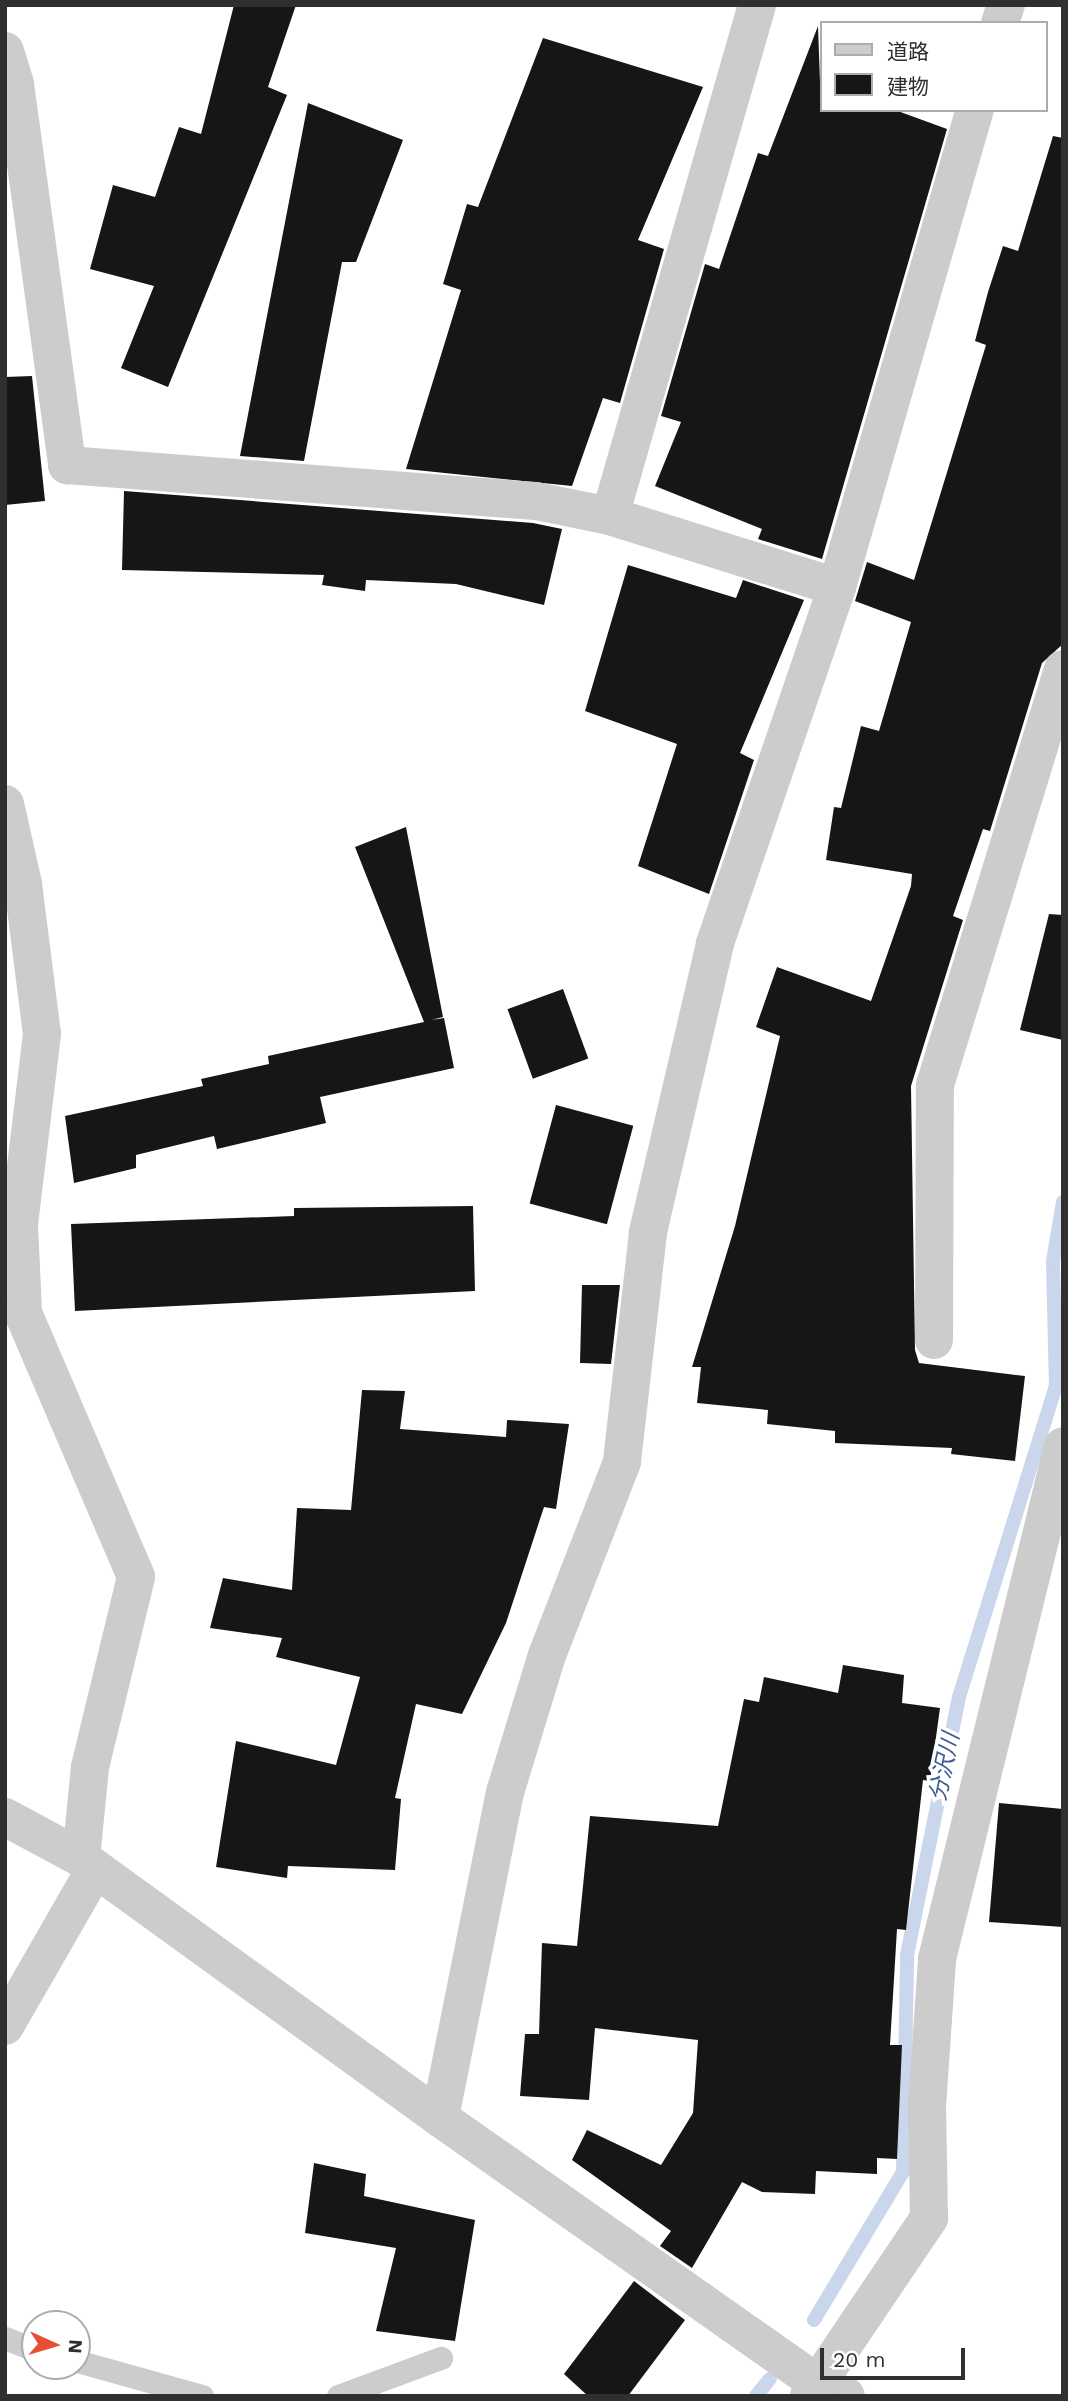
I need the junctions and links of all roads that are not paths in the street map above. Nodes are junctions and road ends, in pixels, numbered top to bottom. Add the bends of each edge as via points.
1 (757, 5) edge
2 (5, 51) edge
3 (974, 112) edge
4 (610, 516) junction
5 (836, 587) junction
6 (1063, 669) edge
7 (5, 804) edge
8 (934, 1340) dead end
9 (1063, 1446) edge
10 (5, 1817) edge
11 (88, 1865) junction
12 (5, 2026) edge
13 (440, 2118) junction
14 (441, 2358) dead end
15 (91, 2365) edge
16 (825, 2392) edge
17 (202, 2396) edge
18 (338, 2396) edge

1 - 4 street
2 - 4 street via 15,84 67,465 339,481 536,501
3 - 5 street
4 - 5 street
5 - 13 street via 715,944 648,1233 622,1462 547,1655 505,1792
6 - 8 street via 935,1085
7 - 11 street via 23,884 42,1034 19,1224 23,1313 136,1577 90,1767
9 - 16 street via 937,1959 927,2106 929,2218
10 - 11 street
11 - 12 street
11 - 13 street
13 - 16 street
14 - 18 lane
15 - 17 lane

